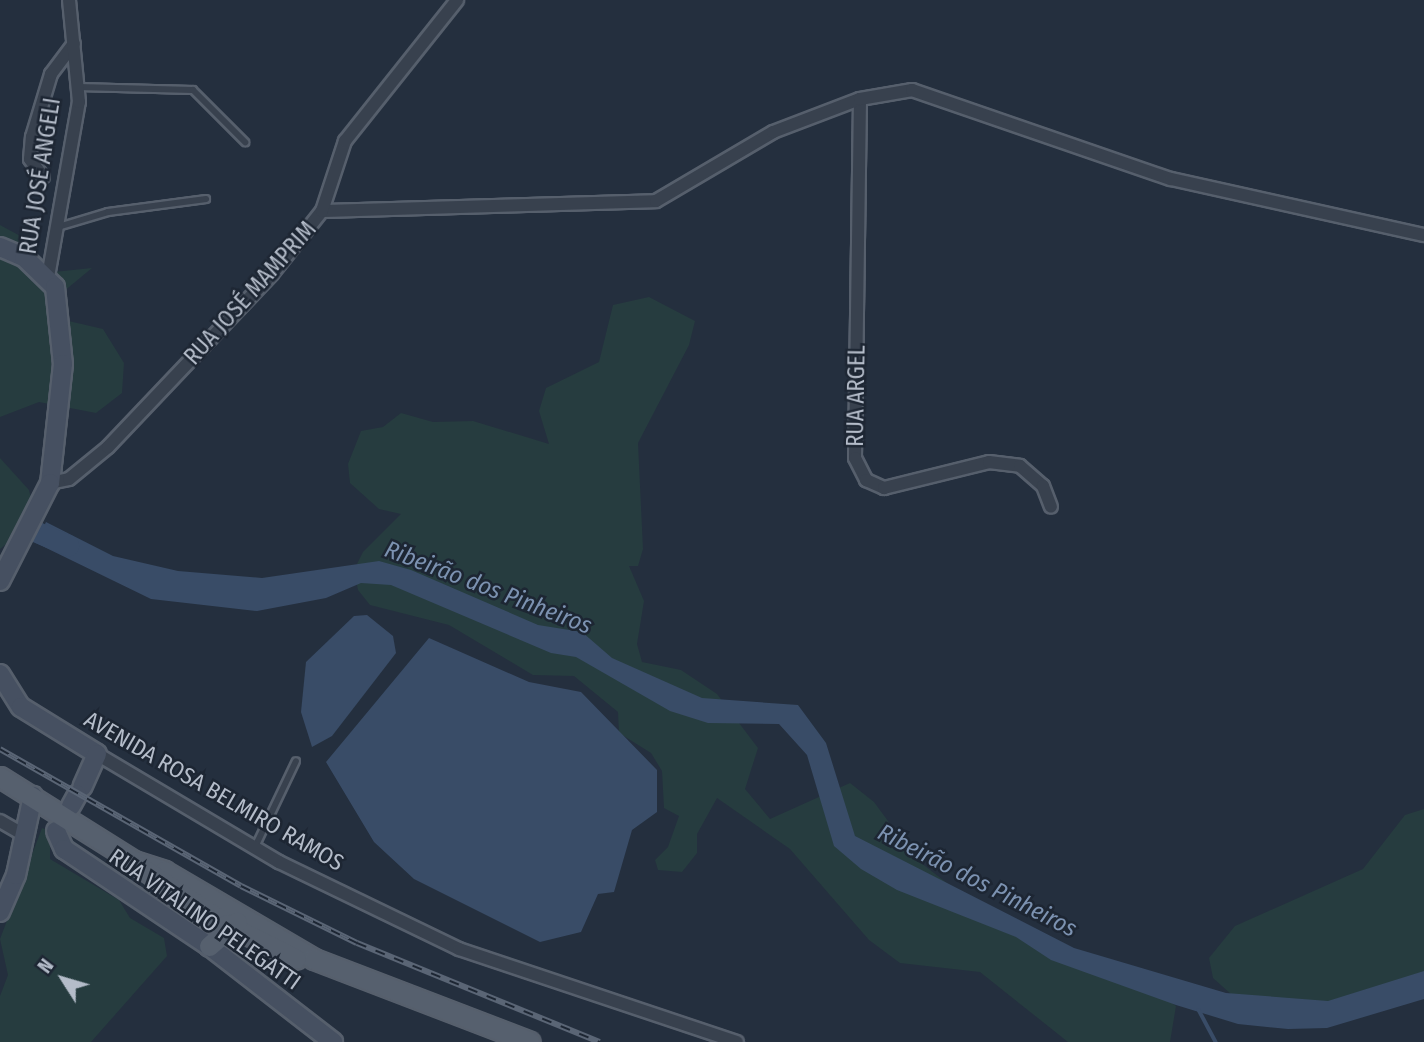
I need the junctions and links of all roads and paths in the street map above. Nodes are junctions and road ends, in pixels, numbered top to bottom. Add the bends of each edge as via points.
1 (69, 0) edge
2 (457, 0) edge
3 (74, 44) junction
4 (78, 87) junction
5 (860, 99) junction
6 (246, 142) dead end
7 (43, 177) dead end
8 (206, 199) dead end
9 (322, 211) junction
10 (56, 228) junction
11 (1424, 234) edge
12 (0, 247) edge
13 (48, 277) junction
14 (50, 483) junction
15 (1051, 507) dead end
16 (0, 581) edge
17 (0, 674) edge
18 (97, 754) junction
19 (296, 761) dead end
20 (0, 777) edge
21 (33, 796) junction
22 (76, 796) dead end
23 (0, 821) edge
24 (56, 831) dead end
25 (26, 836) junction
26 (255, 847) junction
27 (134, 861) junction
28 (0, 912) edge
29 (227, 925) junction
30 (209, 946) junction
31 (307, 954) junction
32 (333, 1042) edge
33 (530, 1042) edge
34 (737, 1042) edge

1 - 3 street, RUA JOSÉ ANGELI
2 - 9 street, RUA JOSÉ MAMPRIM via 345,141
3 - 4 street, RUA JOSÉ ANGELI
3 - 7 street via 51,74 37,116 30,159
4 - 6 lane via 193,90
4 - 10 street, RUA JOSÉ ANGELI
5 - 9 street via 773,132 656,201
5 - 11 street via 902,90 940,95 1171,179
5 - 15 street, RUA ARGEL via 855,458 866,480 884,488 989,462 1020,466 1043,486
8 - 10 lane via 108,212
9 - 14 street, RUA JOSÉ MAMPRIM via 272,274 108,447 69,478
10 - 13 street, RUA JOSÉ ANGELI
12 - 13 main road
13 - 14 main road via 60,299 62,332
14 - 16 main road
17 - 18 main road, AVENIDA ROSA BELMIRO RAMOS via 21,707
18 - 22 main road
18 - 26 street, AVENIDA ROSA BELMIRO RAMOS
19 - 26 lane
20 - 21 main road
21 - 25 main road
21 - 27 main road
23 - 25 street
24 - 30 main road, RUA VITALINO PELEGATTI via 64,849
25 - 28 main road
26 - 34 street, AVENIDA ROSA BELMIRO RAMOS via 459,949
27 - 29 main road via 149,878
27 - 31 main road
29 - 30 main road
29 - 31 main road via 288,957
30 - 32 main road, RUA VITALINO PELEGATTI
31 - 33 main road

